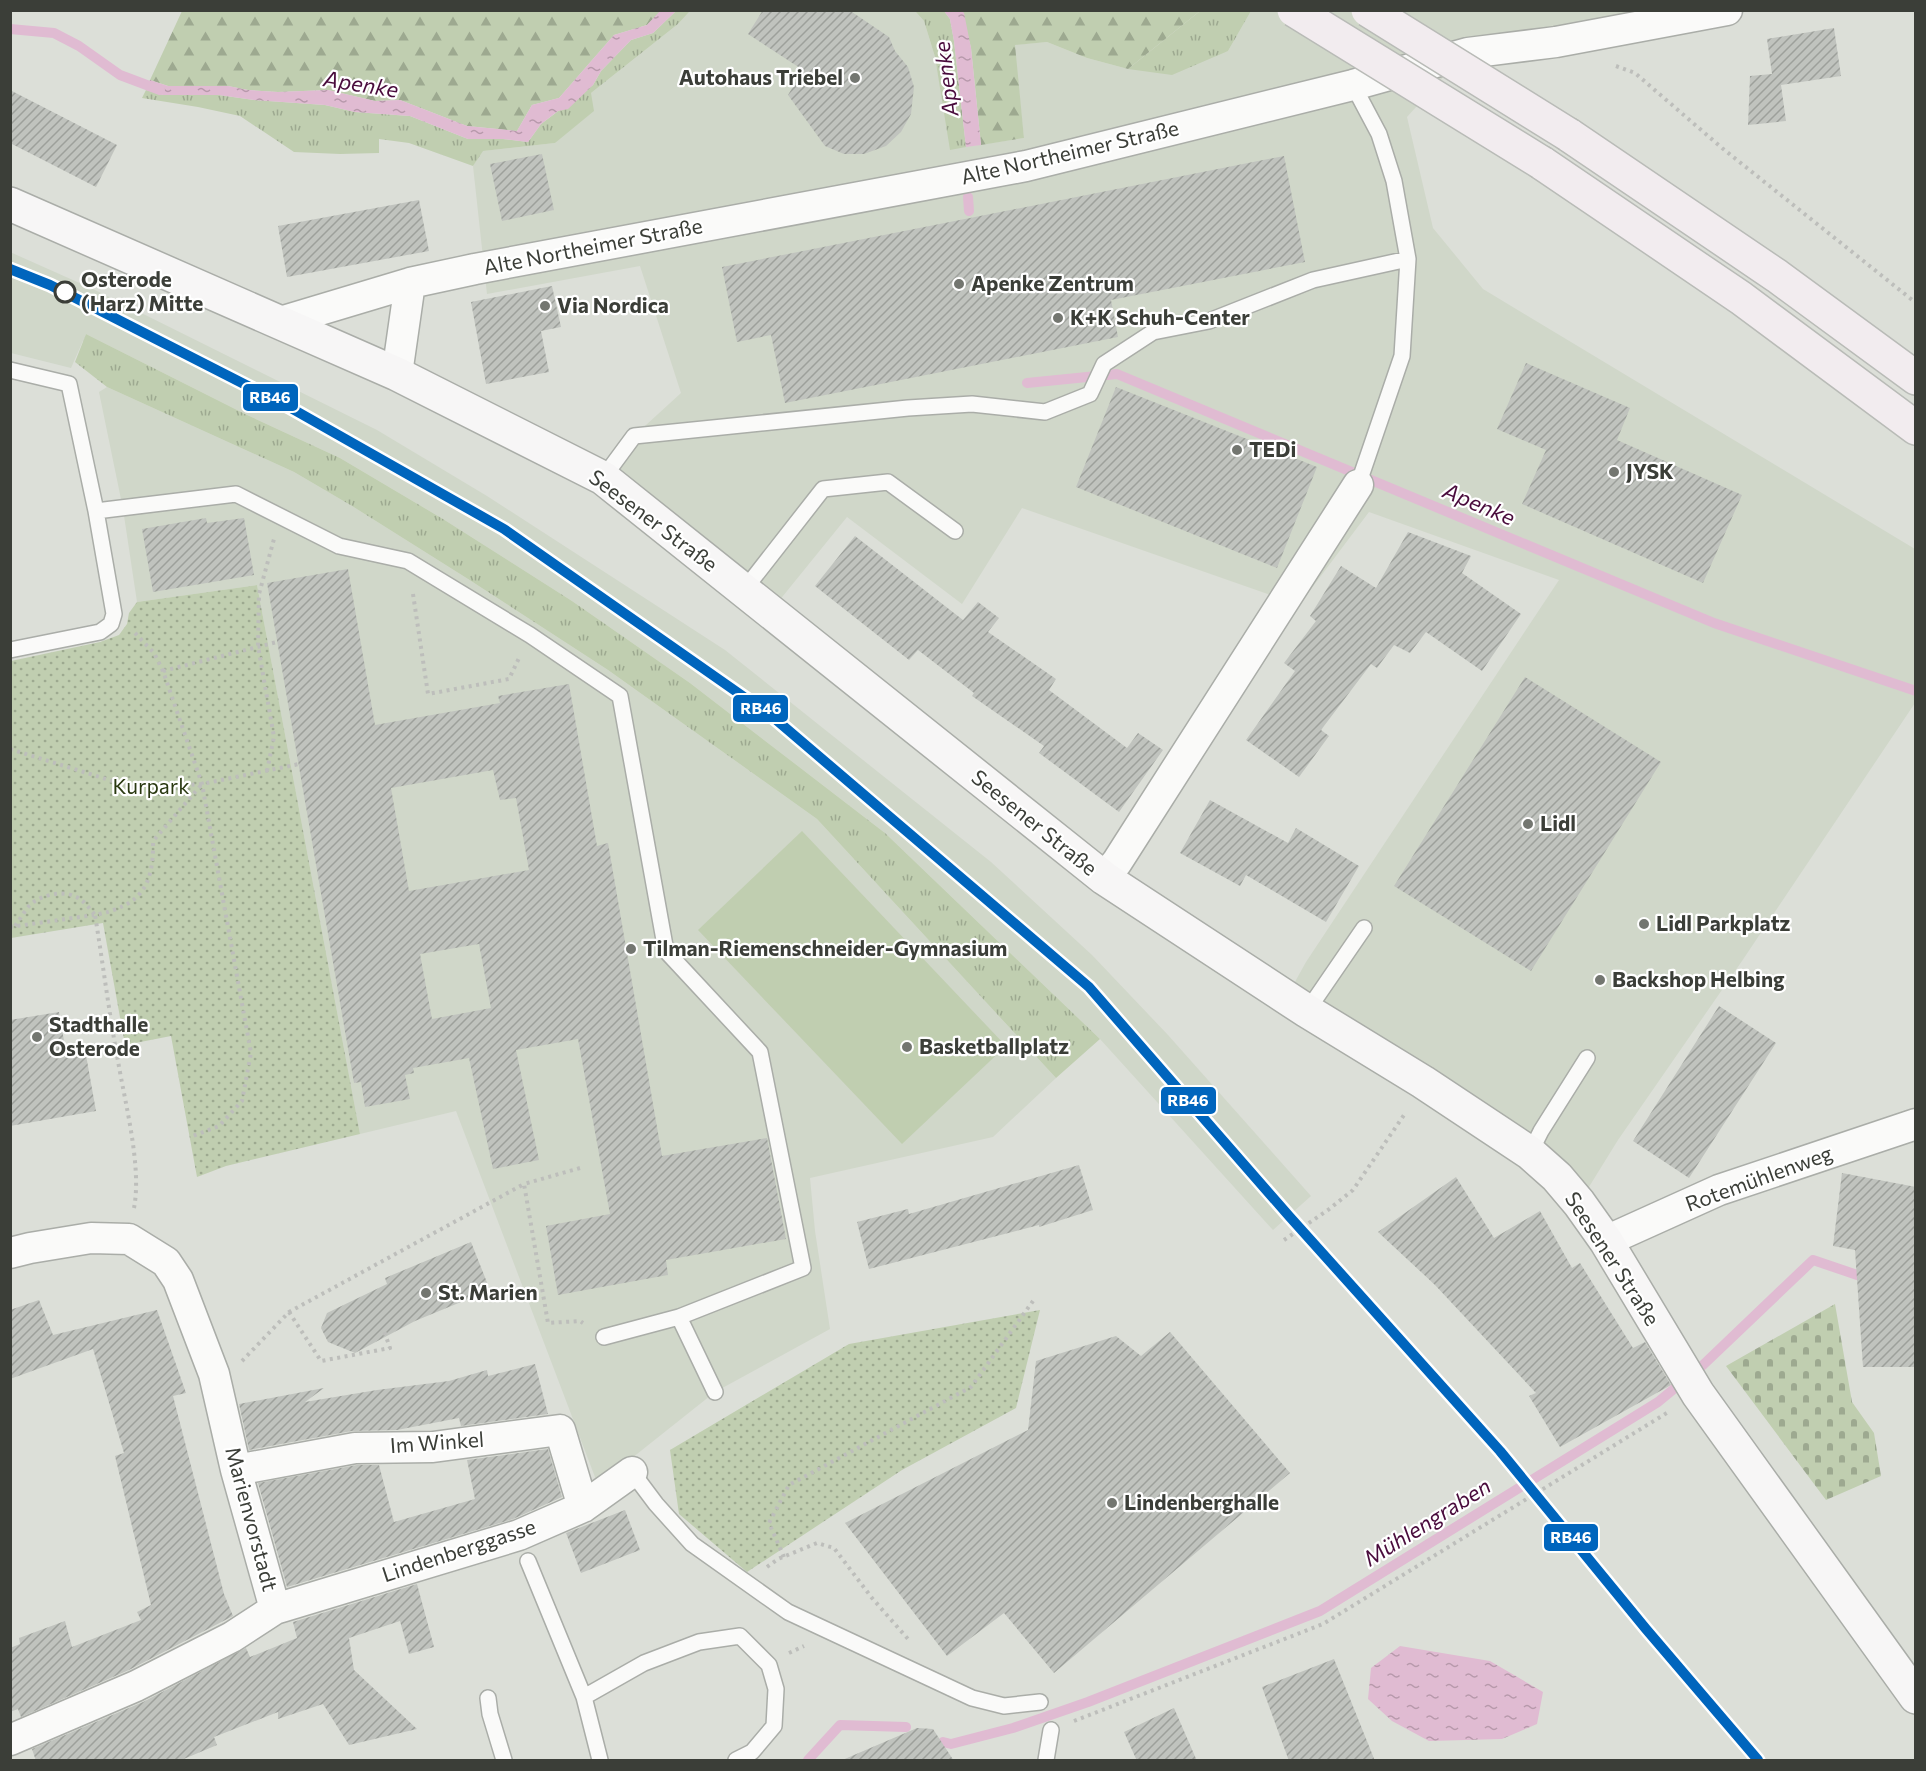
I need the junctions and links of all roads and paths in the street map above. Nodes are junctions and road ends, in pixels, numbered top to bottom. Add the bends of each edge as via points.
1 (1294, 10) edge
2 (1368, 10) edge
3 (1727, 10) edge
4 (1606, 62) dead end
5 (1353, 85) junction
6 (10, 204) edge
7 (1408, 260) junction
8 (410, 283) junction
9 (1916, 303) edge
10 (280, 322) junction
11 (10, 370) edge
12 (397, 374) junction
13 (1916, 378) edge
14 (1916, 428) edge
15 (1361, 477) joint
16 (603, 478) junction
17 (96, 511) junction
18 (280, 515) junction
19 (955, 531) dead end
20 (408, 561) junction
21 (744, 590) junction
22 (111, 624) junction
23 (530, 635) junction
24 (277, 642) dead end
25 (258, 646) junction
26 (10, 650) edge
27 (163, 671) junction
28 (10, 749) edge
29 (298, 764) dead end
30 (267, 771) junction
31 (202, 784) junction
32 (1104, 878) junction
33 (95, 915) junction
34 (13, 926) edge
35 (1364, 928) dead end
36 (1307, 1011) junction
37 (1587, 1058) dead end
38 (1423, 1082) junction
39 (1916, 1124) edge
40 (190, 1137) dead end
41 (1530, 1153) junction
42 (580, 1168) dead end
43 (524, 1184) junction
44 (129, 1239) junction
45 (1284, 1240) dead end
46 (1606, 1241) junction
47 (10, 1253) edge
48 (1033, 1301) dead end
49 (289, 1312) junction
50 (680, 1317) junction
51 (580, 1321) dead end
52 (383, 1328) dead end
53 (604, 1337) dead end
54 (214, 1374) junction
55 (715, 1392) dead end
56 (1698, 1394) junction
57 (236, 1470) junction
58 (632, 1472) joint
59 (583, 1507) junction
60 (784, 1557) junction
61 (528, 1561) dead end
62 (748, 1583) junction
63 (275, 1608) junction
64 (914, 1646) dead end
65 (584, 1697) junction
66 (1916, 1697) edge
67 (488, 1698) dead end
68 (1040, 1702) dead end
69 (1051, 1730) joint
70 (10, 1740) edge
71 (504, 1761) edge
72 (600, 1761) edge
73 (736, 1761) edge
74 (1046, 1761) edge

1 - 14 highway, bridge via 1542,163 1742,298
2 - 13 highway, bridge via 1569,135 1778,276
3 - 5 street, Alte Northeimer Straße via 1556,42 1468,53
4 - 9 path via 1635,73
5 - 7 lane via 1379,134 1394,181
5 - 8 street, Alte Northeimer Straße via 1026,165
6 - 10 street, Seesener Straße
7 - 15 lane via 1402,356
7 - 16 lane via 1313,280 1209,321 1153,332 1104,364 1090,394 1045,412 972,404 634,436
8 - 10 street, Alte Northeimer Straße
8 - 12 street
10 - 12 street, Seesener Straße
11 - 17 lane via 69,384
12 - 16 street, Seesener Straße
15 - 32 street, Seesener Straße
16 - 21 street, Seesener Straße
17 - 18 lane via 237,494
17 - 22 lane via 114,614
18 - 20 lane via 339,546
18 - 25 path via 259,594
19 - 21 lane via 888,482 823,489
20 - 23 lane
20 - 23 path via 428,694 509,679
21 - 32 street, Seesener Straße
22 - 26 lane via 100,632
22 - 27 path via 123,626 142,639
23 - 50 lane via 620,696 666,951 760,1052 803,1268
24 - 25 path
25 - 27 path
25 - 30 path via 274,738
27 - 31 path
28 - 31 path via 135,788
29 - 30 path
30 - 31 path
31 - 33 path via 153,841 150,879 141,894 115,911
31 - 40 path via 251,1053 242,1101 219,1126
32 - 36 street, Seesener Straße
33 - 34 path
33 - 34 path via 74,896 62,894 37,899
33 - 44 path via 133,1145 136,1198
35 - 36 lane
36 - 38 street, Seesener Straße
37 - 41 lane
38 - 41 street, Seesener Straße
38 - 45 path via 1353,1190
39 - 46 street, Rotemühlenweg via 1719,1190
41 - 46 street, Seesener Straße via 1557,1177
42 - 43 path
43 - 49 path
43 - 51 path via 548,1323
44 - 47 street via 91,1238
44 - 54 street, Marienvorstadt via 166,1262 178,1280
46 - 56 street, Seesener Straße
48 - 60 path via 971,1387 789,1485 769,1523
49 - 52 path via 321,1361 390,1348
49 - 54 path via 234,1370
50 - 53 lane
50 - 55 lane
54 - 57 street, Marienvorstadt
56 - 66 street, Seesener Straße
56 - 69 path via 1323,1624
57 - 59 street, Im Winkel via 355,1448 433,1447 560,1430
57 - 63 street, Marienvorstadt
58 - 59 street, Lindenberggasse
58 - 62 lane via 692,1544
59 - 63 street, Lindenberggasse via 519,1535
60 - 62 path
60 - 64 path via 817,1543 834,1548
61 - 65 lane
62 - 68 lane via 788,1612 972,1698 1004,1706
63 - 70 street, Marienvorstadt via 232,1636 136,1686
65 - 72 lane
65 - 73 lane via 644,1663 699,1642 740,1636 769,1665 776,1689 774,1726 752,1752
67 - 71 lane
69 - 74 lane

